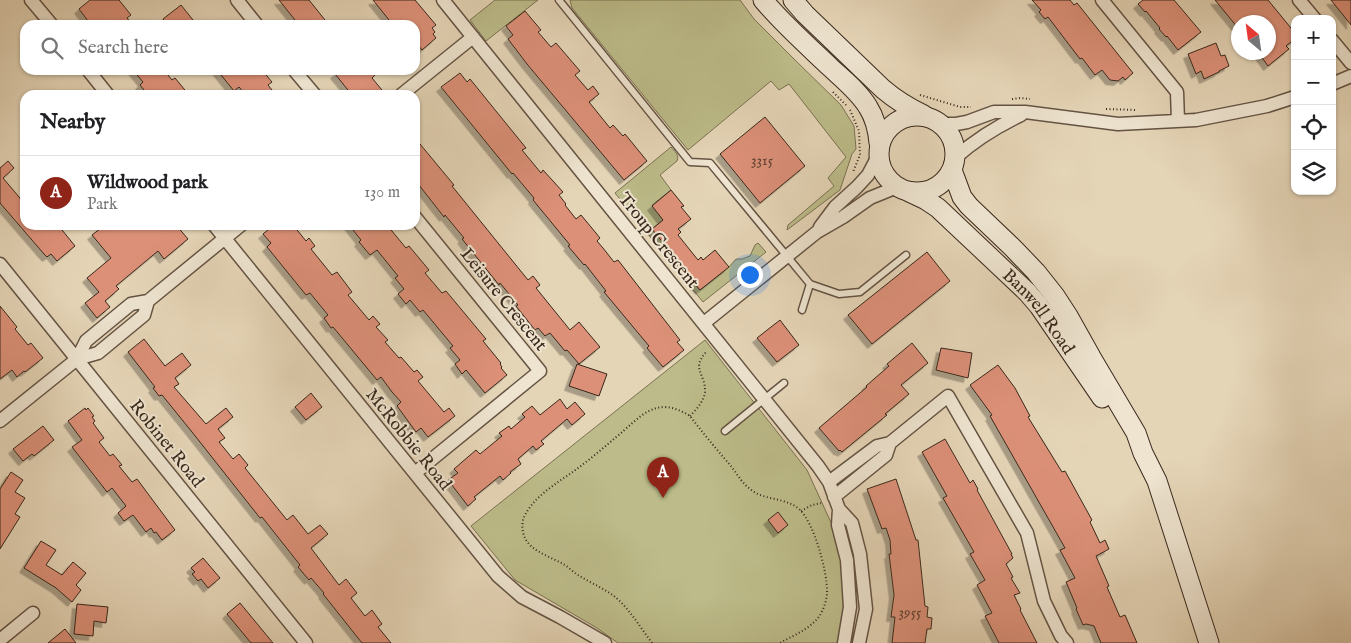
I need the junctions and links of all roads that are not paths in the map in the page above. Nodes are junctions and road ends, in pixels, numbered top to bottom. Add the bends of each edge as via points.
1 (31, 0) edge
2 (237, 0) edge
3 (443, 0) edge
4 (559, 0) edge
5 (764, 0) edge
6 (793, 0) edge
7 (1102, 0) edge
8 (1299, 0) edge
9 (1312, 15) edge
10 (48, 20) edge
11 (253, 20) edge
12 (473, 37) junction
13 (1336, 45) edge
14 (1351, 63) edge
15 (92, 75) edge
16 (298, 75) edge
17 (1351, 76) edge
18 (1336, 82) edge
19 (104, 90) edge
20 (311, 90) edge
21 (407, 90) edge
22 (1291, 98) edge
23 (1025, 112) junction
24 (936, 120) junction
25 (1178, 121) junction
26 (878, 150) junction
27 (953, 164) junction
28 (903, 190) junction
29 (420, 223) edge
30 (218, 230) edge
31 (234, 230) edge
32 (817, 232) junction
33 (224, 238) junction
34 (906, 255) dead end
35 (787, 256) junction
36 (0, 264) edge
37 (810, 284) junction
38 (802, 310) dead end
39 (704, 323) junction
40 (77, 360) junction
41 (784, 383) dead end
42 (764, 399) junction
43 (0, 421) edge
44 (725, 430) dead end
45 (890, 443) junction
46 (1143, 453) junction
47 (415, 473) junction
48 (828, 482) junction
49 (837, 503) junction
50 (33, 613) dead end
51 (0, 640) edge
52 (306, 643) edge
53 (605, 643) edge
54 (844, 643) edge
55 (859, 643) edge
56 (1067, 643) edge
57 (1209, 643) edge

1 - 10 street
2 - 11 street
3 - 12 street, Troup Crescent
4 - 35 lane via 690,162 710,163
5 - 26 main road via 868,106 878,132
6 - 24 main road via 895,100
7 - 25 street via 1177,92
8 - 9 street
12 - 21 street
12 - 39 street, Troup Crescent
13 - 14 street
15 - 19 street
16 - 20 street
17 - 18 street
22 - 25 street via 1258,108
23 - 24 street via 994,112 967,122
23 - 25 street via 1118,124
23 - 27 street via 970,144
24 - 26 main road via 917,115 893,123 885,132
24 - 27 main road via 950,133 954,145
26 - 28 main road via 880,168 887,179
26 - 32 street via 868,175 835,207
27 - 28 main road via 944,180 934,188 922,192
27 - 46 main road, Banwell Road via 962,197 1036,272 1055,296 1136,433
28 - 32 street via 870,198
28 - 46 main road, Banwell Road via 938,208 1027,292
29 - 47 street, Leisure Crescent via 540,371
30 - 33 street, McRobbie Road
31 - 33 street
32 - 35 street
33 - 40 street via 148,300 131,304 86,341
33 - 47 street, McRobbie Road
34 - 37 lane via 860,292 839,294
35 - 37 lane
35 - 39 street
36 - 40 street, Robinet Road
37 - 38 lane
39 - 42 street, Troup Crescent
40 - 43 street
40 - 52 street, Robinet Road
41 - 42 lane
42 - 44 lane
42 - 48 street, Troup Crescent
45 - 48 street via 877,446
45 - 49 street via 886,455
45 - 56 street via 948,396 1027,533 1044,601
46 - 57 main road, Banwell Road via 1157,481
47 - 53 street, McRobbie Road via 498,576 522,597
48 - 49 street, Troup Crescent
49 - 54 street, Troup Crescent via 838,525 847,560 850,607
49 - 55 street, Troup Crescent via 852,523 860,554 866,609
50 - 51 street

